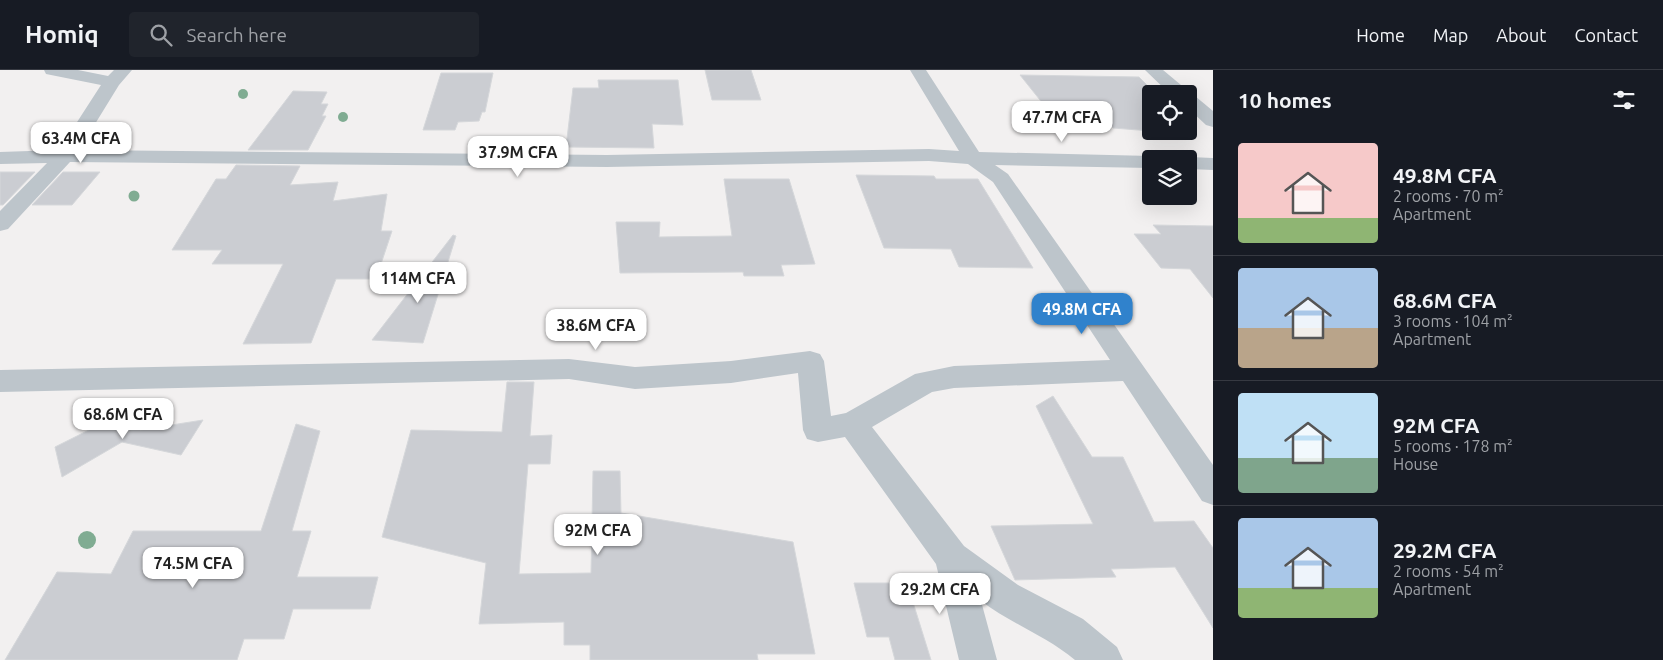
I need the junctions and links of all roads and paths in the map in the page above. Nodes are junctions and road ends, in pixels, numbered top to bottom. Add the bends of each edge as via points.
1 (52, 70) edge
2 (918, 70) edge
3 (1153, 70) edge
4 (118, 76) edge
5 (1170, 85) edge
6 (1197, 107) edge
7 (1213, 121) edge
8 (65, 156) junction
9 (0, 158) edge
10 (973, 158) junction
11 (1142, 162) edge
12 (1197, 163) edge
13 (1213, 164) edge
14 (8, 207) edge
15 (0, 224) edge
16 (1130, 370) junction
17 (0, 381) edge
18 (852, 424) junction
19 (1213, 491) edge
20 (952, 557) junction
21 (978, 660) edge
22 (1104, 660) edge

1 - 4 street
2 - 10 street
3 - 5 street
4 - 8 street
6 - 7 street
8 - 9 street
8 - 10 street via 607,161 889,154
8 - 14 street
10 - 11 street
10 - 16 street via 1001,178
12 - 13 street
14 - 15 street
16 - 18 street via 954,377 925,382
16 - 19 street
17 - 18 street via 569,369 635,378 731,372 810,361 818,430
18 - 20 street
20 - 21 street
20 - 22 street via 1006,597 1070,632

